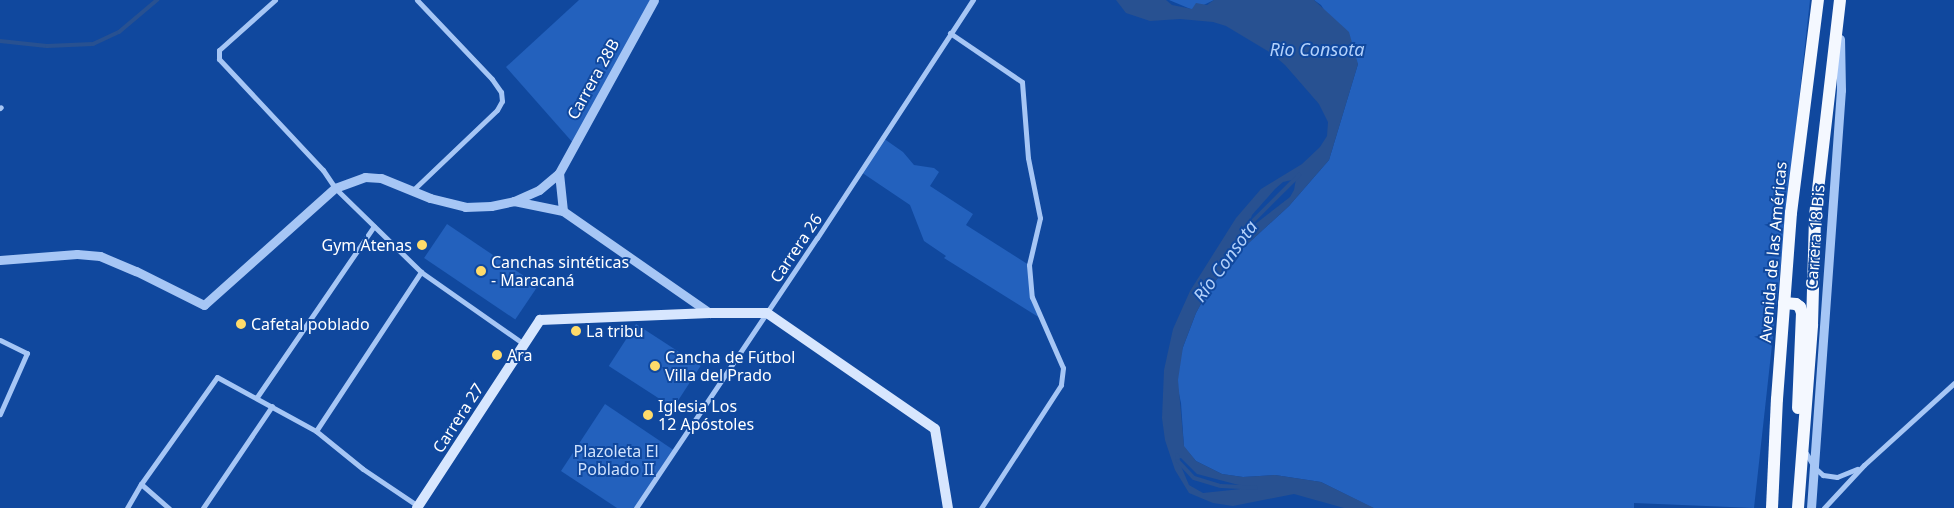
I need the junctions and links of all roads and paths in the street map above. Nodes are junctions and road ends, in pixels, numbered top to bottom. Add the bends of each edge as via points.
1 (275, 0) edge
2 (417, 0) edge
3 (654, 0) edge
4 (973, 0) edge
5 (1818, 0) edge
6 (1840, 4) edge
7 (950, 33) junction
8 (559, 173) junction
9 (335, 188) junction
10 (411, 192) junction
11 (514, 201) junction
12 (563, 211) junction
13 (374, 226) junction
14 (0, 260) edge
15 (421, 272) junction
16 (1784, 303) junction
17 (710, 312) junction
18 (768, 313) junction
19 (0, 340) edge
20 (524, 344) junction
21 (1954, 383) edge
22 (257, 397) junction
23 (272, 406) junction
24 (0, 414) edge
25 (316, 431) junction
26 (1802, 448) junction
27 (1864, 465) junction
28 (1814, 467) junction
29 (141, 484) junction
30 (127, 508) edge
31 (168, 508) edge
32 (203, 508) edge
33 (419, 508) edge
34 (636, 508) edge
35 (948, 508) edge
36 (981, 508) edge
37 (1772, 508) edge
38 (1798, 508) edge
39 (1811, 508) edge
40 (1824, 508) edge

1 - 9 street via 219,50 219,60 306,150
2 - 10 street via 492,79 501,92 502,101
3 - 8 street, Carrera 28B
4 - 7 street, Carrera 26
5 - 16 main road, Avenida de las Américas via 1791,213
6 - 26 main road via 1814,216 1812,325
6 - 28 street, Carrera 18 Bis via 1840,90
7 - 18 street, Carrera 26
7 - 36 street via 1022,82 1028,158 1040,218 1030,265 1032,296 1063,368 1060,385
8 - 11 street, Carrera 28B via 539,190
8 - 12 street
9 - 10 street via 365,177 381,178
9 - 13 street
9 - 14 street via 204,305 100,256 77,254
10 - 11 street via 465,207
11 - 12 street
12 - 17 street
13 - 15 street
13 - 22 street
15 - 20 street
15 - 25 street
16 - 26 main road via 1796,304 1802,314 1798,400
16 - 37 main road, Avenida de las Américas
17 - 18 main road
17 - 20 main road, Carrera 27 via 540,320
18 - 34 street, Carrera 26
18 - 35 main road via 935,429
19 - 24 street via 27,353
20 - 33 main road, Carrera 27
21 - 27 street
22 - 23 street
22 - 29 street via 217,377
23 - 25 street
23 - 32 street
25 - 33 street
26 - 28 street
26 - 38 main road
27 - 28 street via 1837,477 1823,475
27 - 40 street
28 - 39 street, Carrera 18 Bis
29 - 30 street
29 - 31 street

